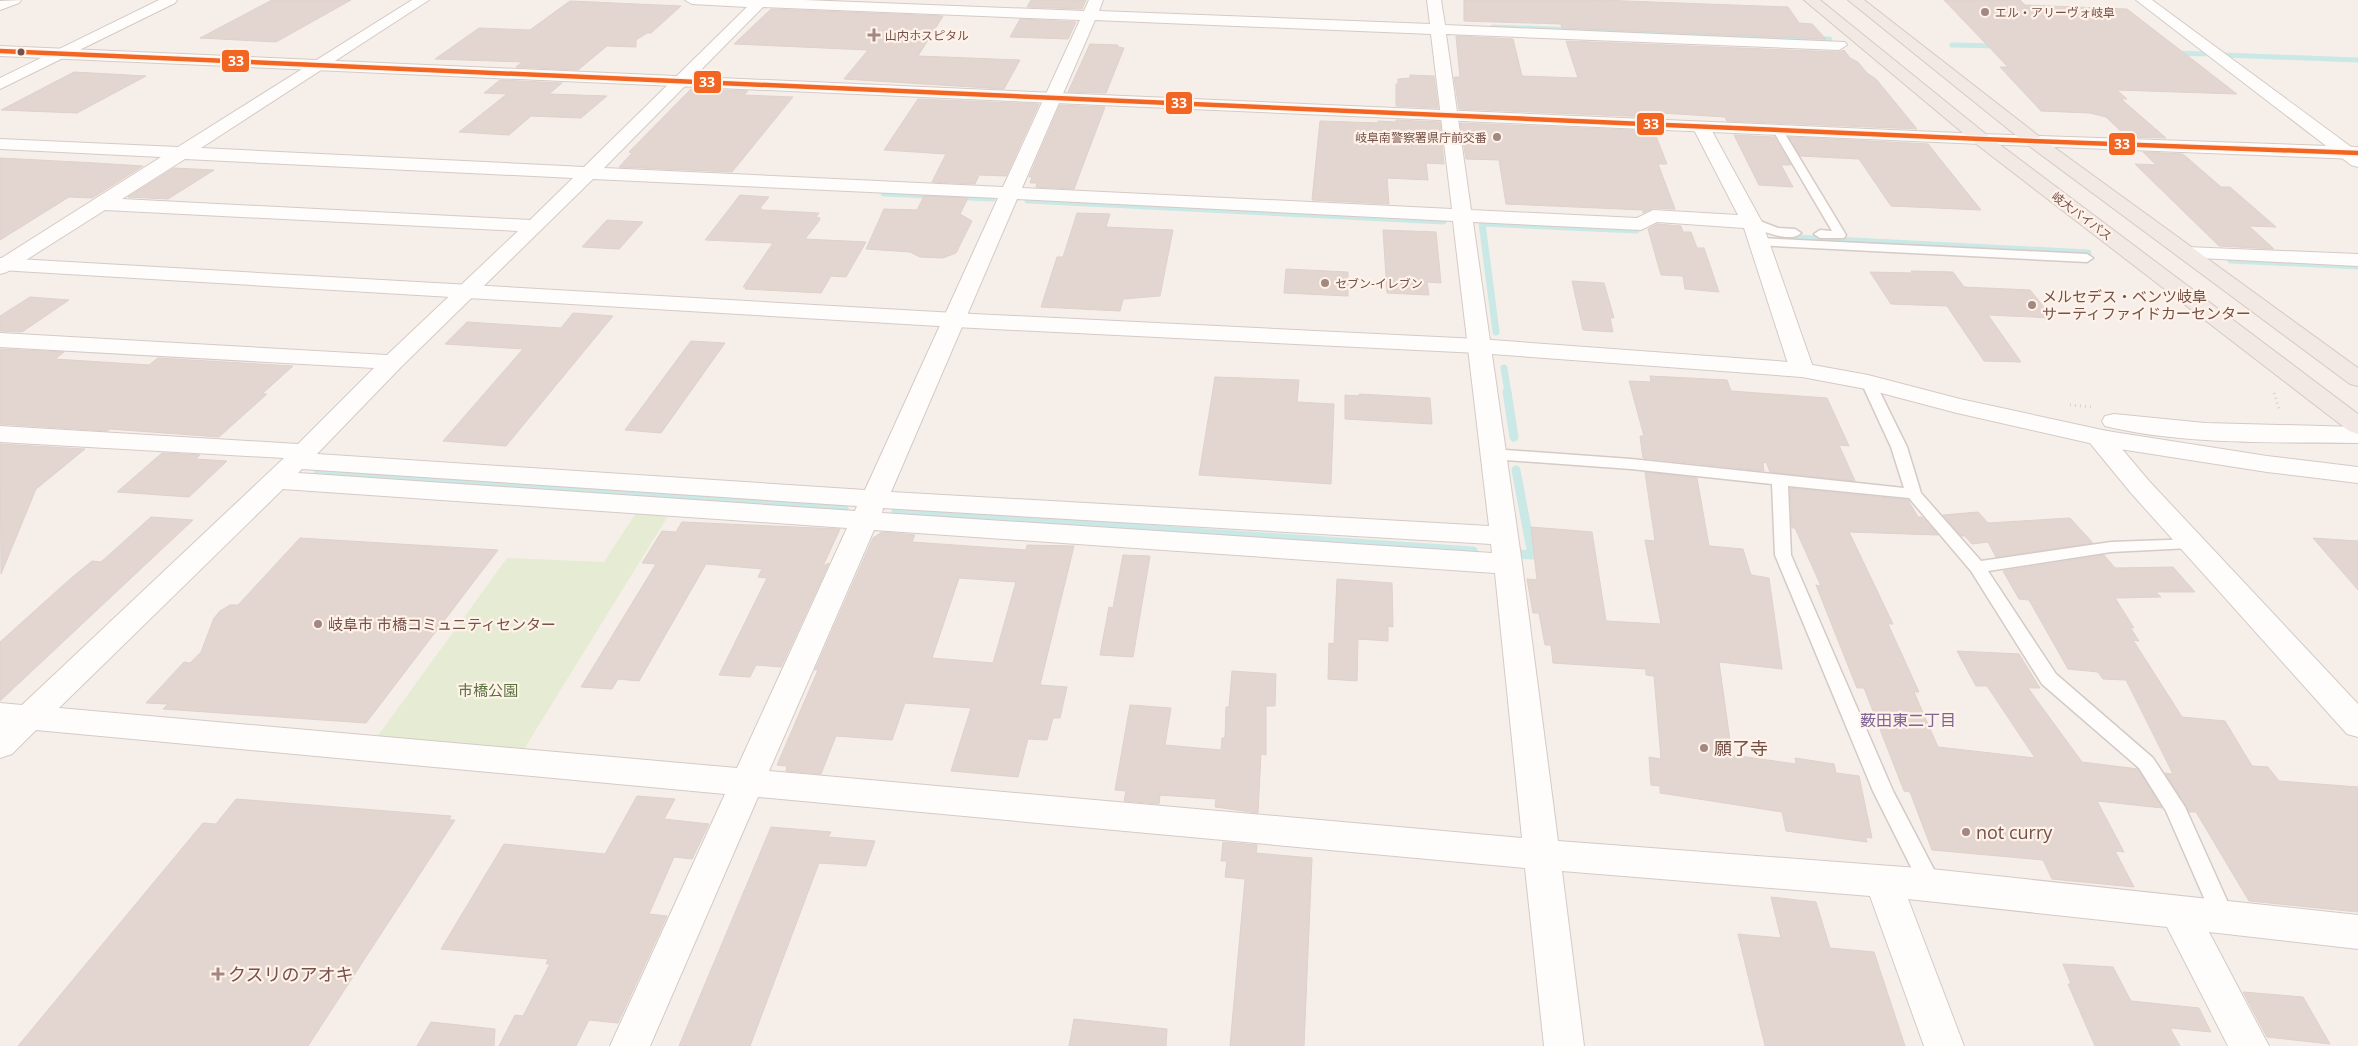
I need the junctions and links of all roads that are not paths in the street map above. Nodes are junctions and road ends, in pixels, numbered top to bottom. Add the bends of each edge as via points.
1 (14, 0) edge
2 (170, 0) edge
3 (422, 0) edge
4 (692, 0) edge
5 (840, 0) edge
6 (1434, 0) edge
7 (1812, 0) edge
8 (1855, 0) edge
9 (2143, 0) edge
10 (760, 1) edge
11 (0, 6) edge
12 (1093, 9) edge
13 (1438, 27) junction
14 (0, 51) edge
15 (60, 54) junction
16 (318, 66) junction
17 (681, 82) junction
18 (0, 84) edge
19 (1054, 98) junction
20 (1450, 115) junction
21 (1701, 126) junction
22 (1778, 129) junction
23 (1981, 139) junction
24 (2034, 141) junction
25 (0, 144) edge
26 (0, 154) edge
27 (2354, 155) edge
28 (174, 158) junction
29 (581, 179) junction
30 (1008, 200) junction
31 (100, 204) junction
32 (1464, 222) junction
33 (1752, 222) junction
34 (535, 226) junction
35 (1760, 242) junction
36 (2187, 253) junction
37 (2087, 258) dead end
38 (2358, 260) edge
39 (2, 265) edge
40 (468, 291) junction
41 (955, 320) junction
42 (0, 340) edge
43 (1478, 346) junction
44 (393, 362) junction
45 (1802, 370) junction
46 (2358, 379) edge
47 (1868, 382) junction
48 (2358, 426) edge
49 (0, 434) edge
50 (2358, 435) edge
51 (2106, 439) junction
52 (1492, 454) junction
53 (301, 456) junction
54 (2358, 475) edge
55 (274, 480) junction
56 (1780, 480) junction
57 (1914, 494) junction
58 (870, 509) junction
59 (1503, 536) junction
60 (2190, 543) junction
61 (1508, 564) junction
62 (1977, 567) junction
63 (15, 716) edge
64 (2358, 726) edge
65 (0, 745) edge
66 (748, 782) junction
67 (1543, 855) junction
68 (1883, 882) junction
69 (1931, 885) junction
70 (2178, 911) junction
71 (2223, 916) junction
72 (2358, 932) edge
73 (630, 1046) edge
74 (1564, 1046) edge
75 (1944, 1046) edge
76 (2249, 1046) edge

1 - 11 street
2 - 15 street
3 - 16 street
4 - 10 street
5 - 12 street
6 - 13 street
7 - 23 highway, 岐大バイパス
8 - 24 highway
9 - 27 street
10 - 12 street
10 - 17 street
12 - 13 street
12 - 19 street
13 - 13 street via 1831,38 1839,45
13 - 20 street
14 - 15 street
15 - 16 street
15 - 18 street
16 - 17 street
16 - 28 street
17 - 19 street
17 - 29 street
19 - 20 street
19 - 30 street
20 - 21 street
20 - 32 street
21 - 22 street
21 - 33 street
22 - 23 street
22 - 33 lane via 1840,235 1776,232
23 - 24 street
23 - 48 highway, 岐大バイパス
24 - 27 street
24 - 36 highway
25 - 28 street
26 - 28 street
28 - 29 street
28 - 31 street
29 - 30 street
29 - 34 street
30 - 32 street
30 - 41 street
31 - 34 street
31 - 39 street
32 - 33 street via 1641,224 1653,216
32 - 43 street
33 - 35 street
34 - 40 street
35 - 37 lane
35 - 45 street
36 - 38 street
36 - 46 highway
39 - 40 street
40 - 41 street
40 - 44 street
41 - 43 street
41 - 58 street
42 - 44 street
43 - 45 street
43 - 52 street
44 - 53 street
45 - 47 street
47 - 50 street via 1925,388 2148,427 2266,434
47 - 51 street via 1957,406
47 - 57 lane via 1899,447
49 - 53 street
51 - 54 street
51 - 60 street via 2103,444
52 - 56 lane via 1631,464
52 - 59 street
53 - 55 street
53 - 58 street
55 - 58 street
55 - 63 street
56 - 57 lane
56 - 69 lane via 1782,555 1883,791
57 - 62 lane
58 - 59 street
58 - 61 street
58 - 66 street
59 - 61 street
60 - 62 lane via 2111,547
60 - 64 street
61 - 67 street
62 - 71 lane via 2048,679 2146,762 2175,807
63 - 65 street
63 - 66 street
66 - 67 street
66 - 73 street
67 - 68 street
67 - 74 street
68 - 69 street
68 - 75 street
69 - 70 street
70 - 71 street
70 - 76 street
71 - 72 street

